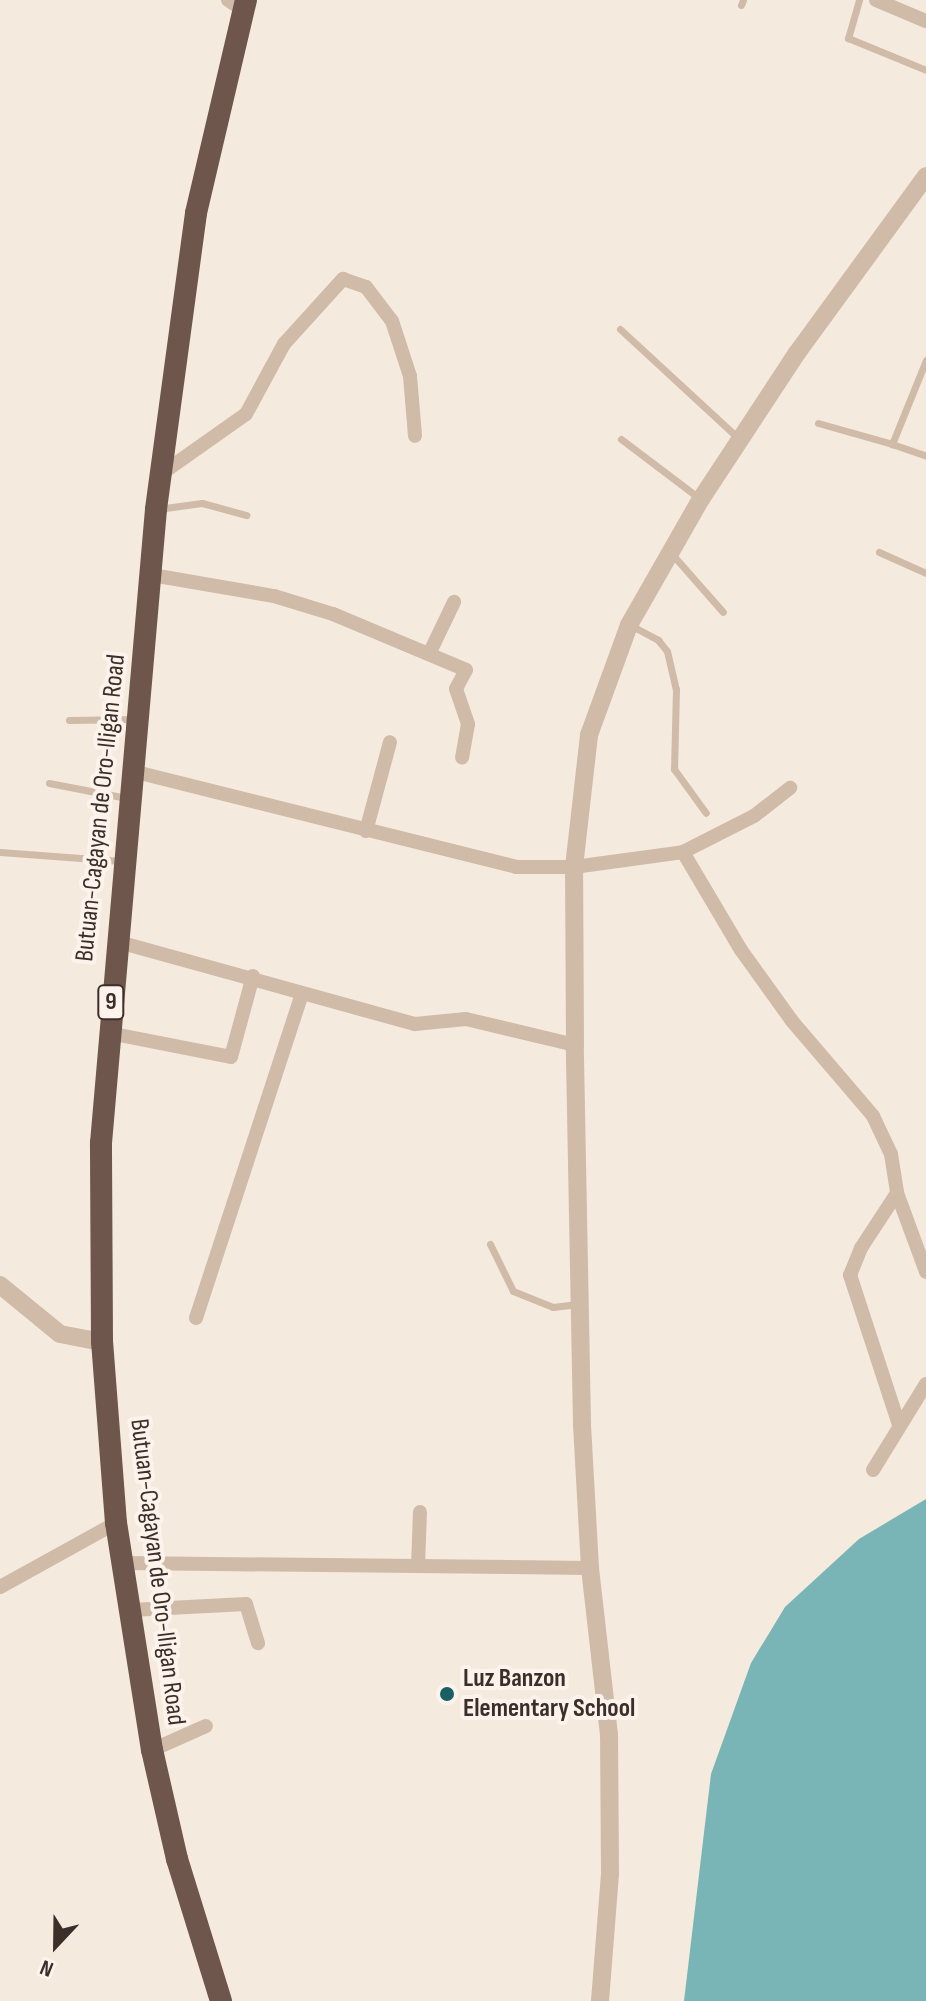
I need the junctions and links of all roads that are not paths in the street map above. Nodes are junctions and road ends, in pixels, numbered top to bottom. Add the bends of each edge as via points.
1 (859, 0) edge
2 (876, 0) edge
3 (239, 3) edge
4 (926, 21) edge
5 (926, 70) edge
6 (926, 176) edge
7 (620, 329) dead end
8 (926, 360) edge
9 (818, 423) dead end
10 (415, 436) dead end
11 (621, 439) dead end
12 (739, 439) junction
13 (892, 444) junction
14 (926, 456) edge
15 (161, 474) junction
16 (701, 499) junction
17 (156, 509) junction
18 (246, 515) dead end
19 (879, 552) dead end
20 (670, 553) junction
21 (926, 573) edge
22 (152, 575) junction
23 (454, 602) dead end
24 (723, 612) dead end
25 (629, 625) junction
26 (429, 654) junction
27 (138, 719) junction
28 (69, 720) dead end
29 (390, 742) dead end
30 (462, 757) dead end
31 (132, 771) junction
32 (49, 783) dead end
33 (790, 788) dead end
34 (129, 798) junction
35 (706, 813) dead end
36 (366, 831) junction
37 (0, 852) edge
38 (683, 852) junction
39 (121, 861) junction
40 (574, 867) junction
41 (115, 941) junction
42 (253, 976) junction
43 (302, 994) junction
44 (109, 1033) junction
45 (575, 1045) junction
46 (897, 1193) junction
47 (490, 1244) dead end
48 (926, 1272) edge
49 (0, 1285) edge
50 (580, 1304) junction
51 (196, 1318) dead end
52 (102, 1342) junction
53 (926, 1384) edge
54 (899, 1425) junction
55 (873, 1470) dead end
56 (420, 1512) dead end
57 (116, 1523) junction
58 (124, 1563) junction
59 (418, 1566) junction
60 (590, 1568) junction
61 (0, 1587) edge
62 (131, 1610) junction
63 (258, 1643) dead end
64 (206, 1726) dead end
65 (152, 1750) junction
66 (221, 2001) edge
67 (600, 2001) edge

1 - 5 lane via 848,38
2 - 4 street
3 - 15 highway, Butuan-Cagayan de Oro-Iligan Road / 9 via 196,213
6 - 12 street
7 - 12 lane
8 - 13 lane
9 - 13 lane
10 - 15 street via 410,376 392,321 366,287 343,279 284,344 246,414
11 - 16 lane
12 - 16 street
13 - 14 lane
15 - 17 highway, Butuan-Cagayan de Oro-Iligan Road / 9
16 - 20 street
17 - 18 lane via 202,503
17 - 22 highway, Butuan-Cagayan de Oro-Iligan Road / 9
19 - 21 lane
20 - 24 lane
20 - 25 street
22 - 26 street via 274,596
22 - 27 highway, Butuan-Cagayan de Oro-Iligan Road / 9
23 - 26 street
25 - 35 lane via 667,651 676,689 674,769
25 - 40 street via 589,735
26 - 30 street via 466,670 456,689 468,724
27 - 28 lane
27 - 31 highway, Butuan-Cagayan de Oro-Iligan Road / 9
29 - 36 street
31 - 34 highway, Butuan-Cagayan de Oro-Iligan Road / 9
31 - 36 street
32 - 34 lane
33 - 38 street via 754,816
34 - 39 highway, Butuan-Cagayan de Oro-Iligan Road / 9
36 - 40 street via 516,867
37 - 39 lane
38 - 40 street
38 - 46 street via 766,986 873,1116 891,1154
39 - 41 highway, Butuan-Cagayan de Oro-Iligan Road / 9
40 - 45 street
41 - 42 street
41 - 44 highway, Butuan-Cagayan de Oro-Iligan Road / 9
42 - 43 street
42 - 44 street via 231,1057
43 - 45 street via 415,1024 466,1019
43 - 51 street
44 - 52 highway, Butuan-Cagayan de Oro-Iligan Road / 9 via 101,1143
45 - 50 street
46 - 48 street
46 - 54 street via 850,1275
47 - 50 lane via 513,1291 553,1307
49 - 52 street via 60,1334
50 - 60 street
52 - 57 highway, Butuan-Cagayan de Oro-Iligan Road / 9
53 - 54 street
54 - 55 street
56 - 59 street
57 - 58 highway, Butuan-Cagayan de Oro-Iligan Road / 9
57 - 61 street
58 - 59 street
58 - 62 highway, Butuan-Cagayan de Oro-Iligan Road / 9
59 - 60 street
60 - 67 street via 609,1764 610,1874
62 - 63 street via 246,1604
62 - 65 highway, Butuan-Cagayan de Oro-Iligan Road / 9
64 - 65 street
65 - 66 highway, Butuan-Cagayan de Oro-Iligan Road / 9 via 177,1859

